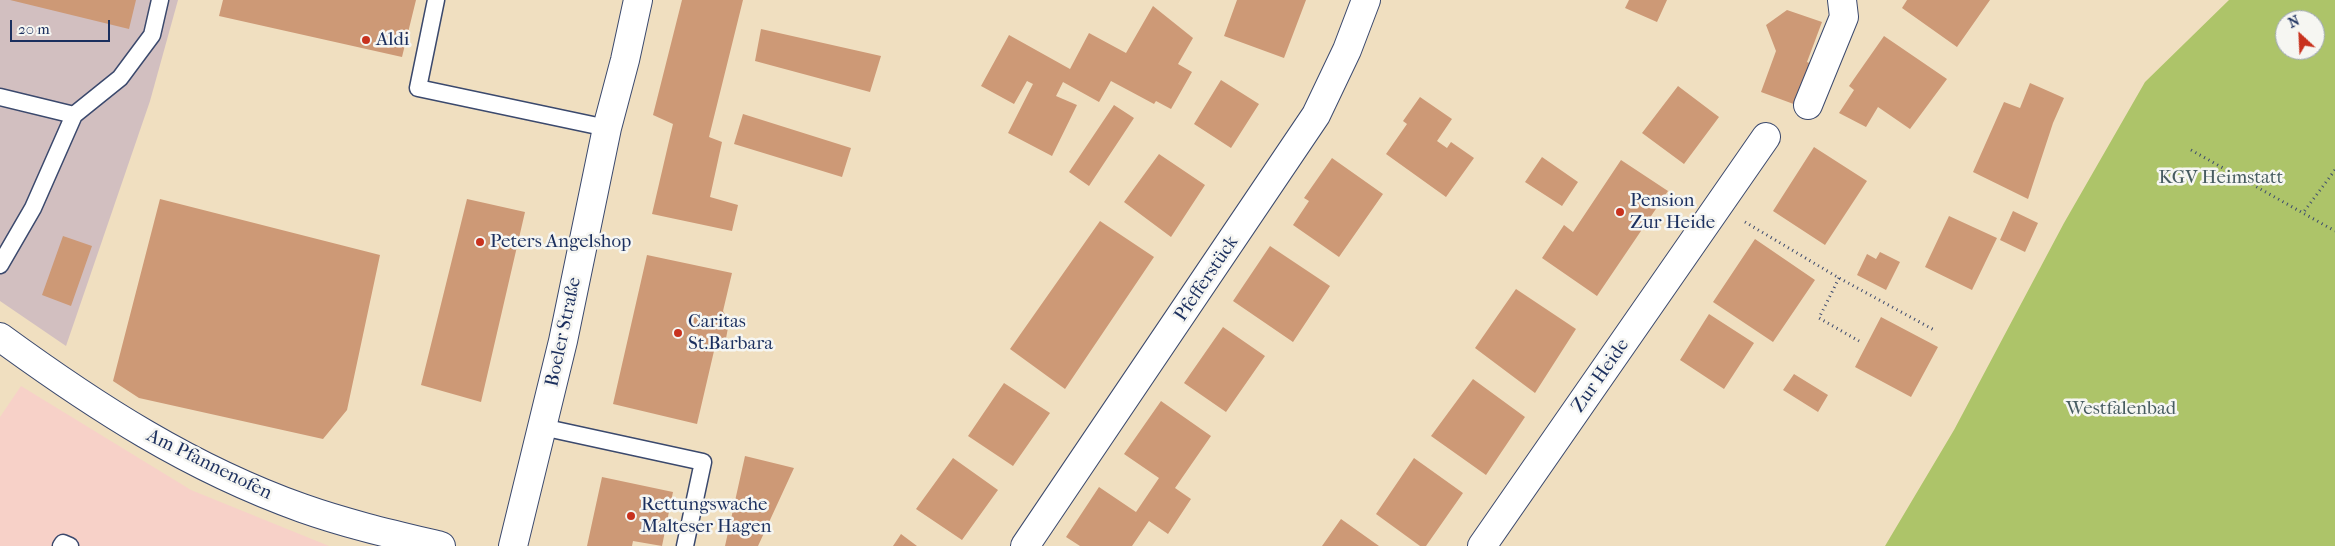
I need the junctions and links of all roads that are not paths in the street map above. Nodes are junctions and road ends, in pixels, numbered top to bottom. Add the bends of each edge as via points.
1 (160, 0) edge
2 (436, 0) edge
3 (638, 0) edge
4 (1366, 0) edge
5 (1842, 0) edge
6 (0, 97) edge
7 (1808, 105) dead end
8 (74, 115) junction
9 (607, 128) junction
10 (1766, 137) dead end
11 (0, 265) edge
12 (0, 337) edge
13 (542, 427) junction
14 (61, 546) edge
15 (70, 546) edge
16 (441, 546) edge
17 (513, 546) edge
18 (685, 546) edge
19 (1025, 546) edge
20 (1482, 546) edge

1 - 8 lane via 152,34 120,78
2 - 9 lane via 418,88
3 - 9 street, Boeler Straße
4 - 19 street, Pfefferstück via 1347,50 1316,115
5 - 7 street via 1844,17
6 - 8 lane
8 - 11 lane via 33,208
9 - 13 street, Boeler Straße
10 - 20 street, Zur Heide
12 - 16 street, Am Pfannenofen via 130,426 236,482 303,508
13 - 17 street, Boeler Straße
13 - 18 lane via 703,462
14 - 15 lane via 63,543

